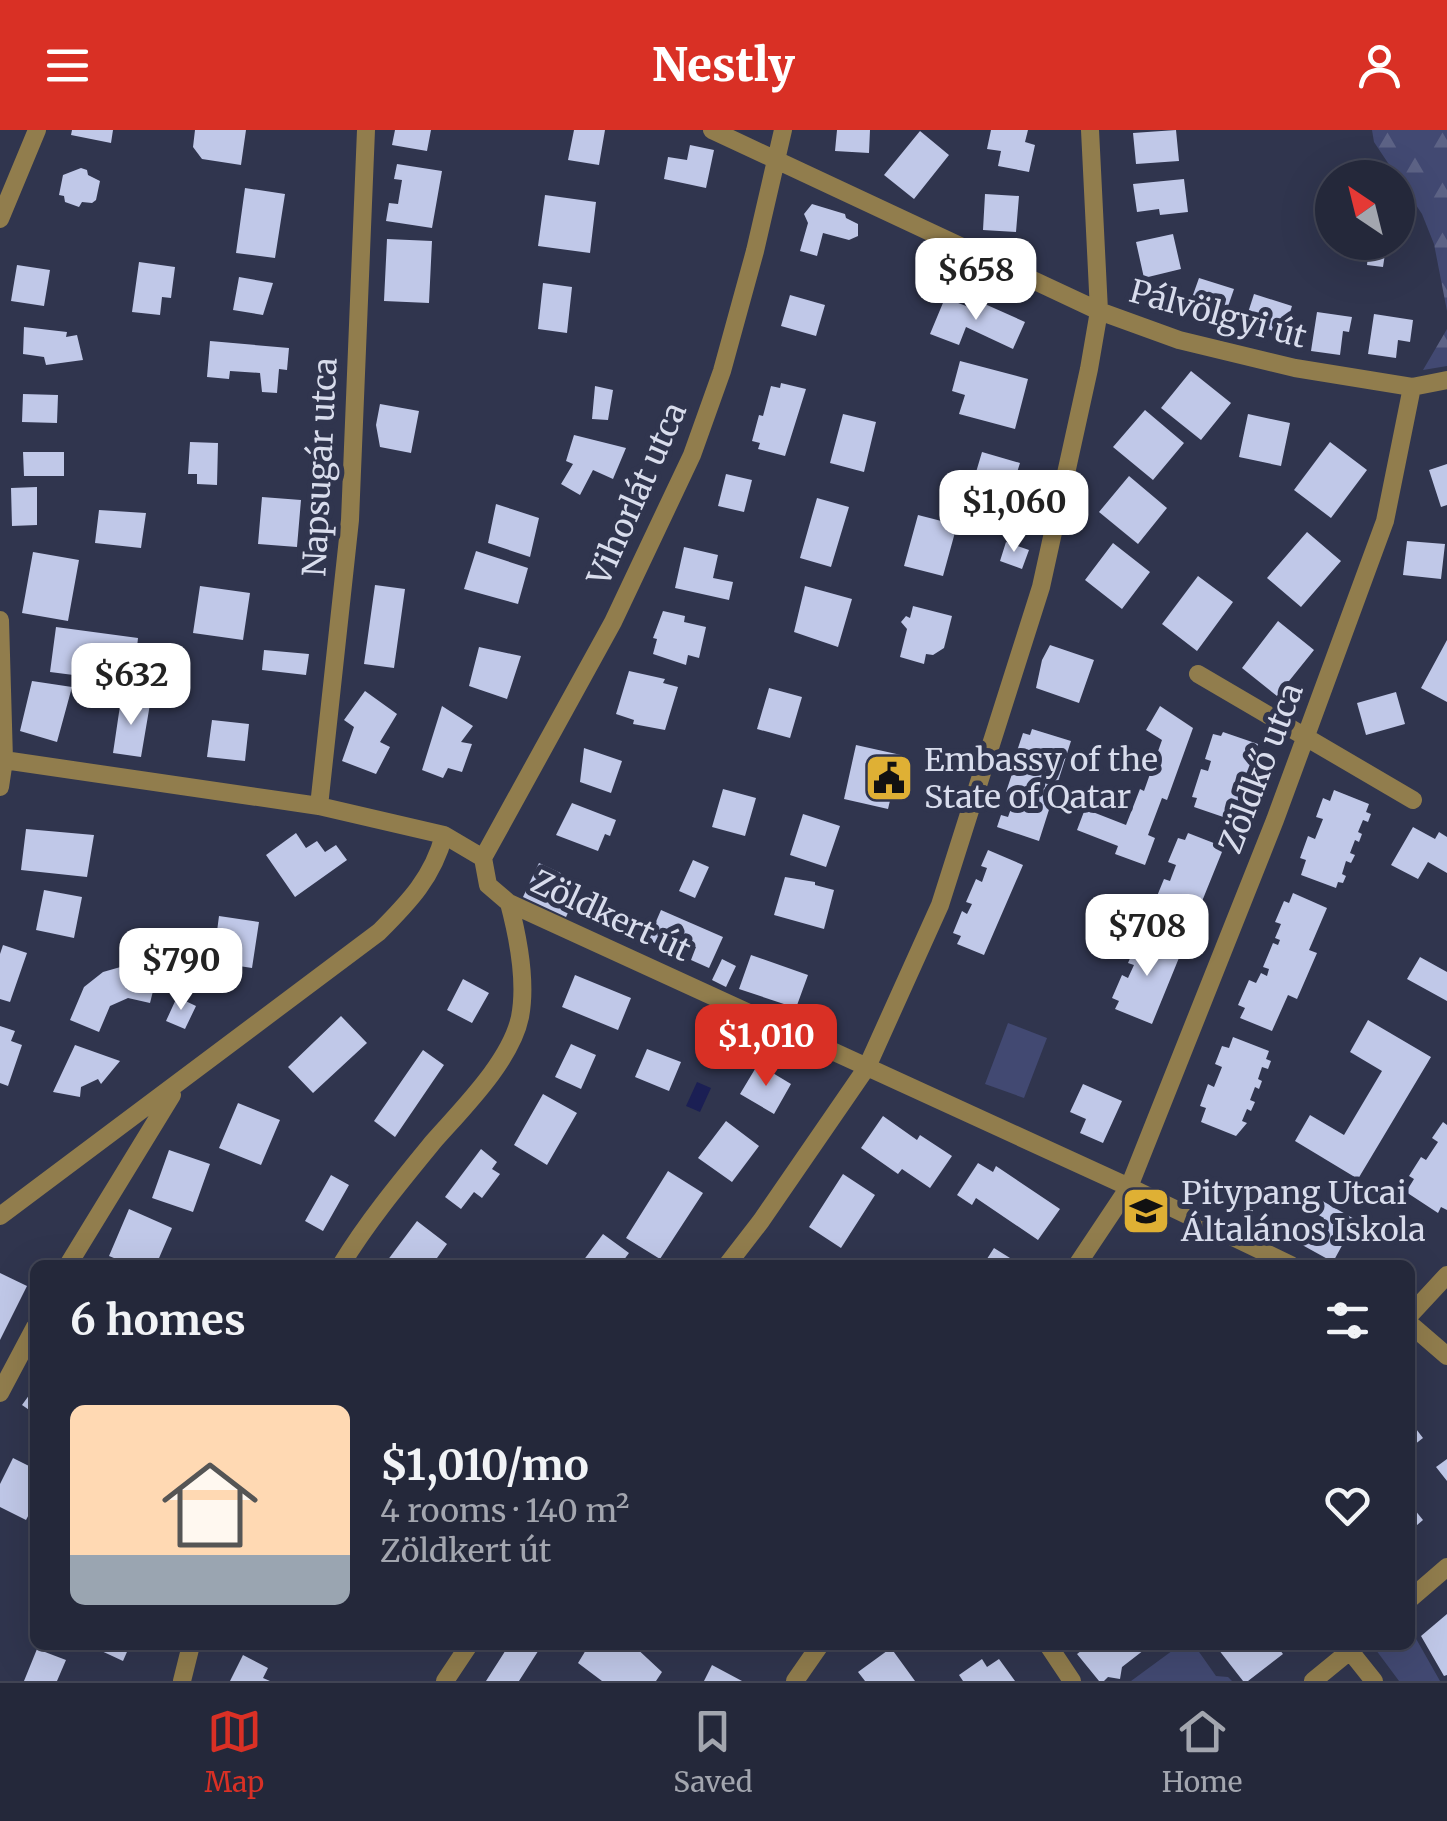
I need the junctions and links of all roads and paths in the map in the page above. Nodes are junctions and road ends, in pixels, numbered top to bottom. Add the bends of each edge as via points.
1 (37, 130) edge
2 (366, 130) edge
3 (712, 130) edge
4 (783, 130) edge
5 (1090, 130) edge
6 (778, 160) junction
7 (0, 219) edge
8 (1099, 311) junction
9 (1447, 380) edge
10 (1412, 387) junction
11 (0, 620) edge
12 (1198, 674) dead end
13 (1306, 739) junction
14 (4, 760) junction
15 (0, 787) edge
16 (1414, 800) dead end
17 (320, 806) junction
18 (444, 835) junction
19 (484, 858) junction
20 (509, 902) junction
21 (867, 1067) junction
22 (178, 1084) junction
23 (1129, 1186) junction
24 (0, 1216) edge
25 (71, 1260) edge
26 (345, 1260) edge
27 (731, 1260) edge
28 (1081, 1260) edge
29 (1281, 1260) edge
30 (1447, 1276) edge
31 (1415, 1311) edge
32 (1415, 1328) edge
33 (30, 1336) edge
34 (1447, 1356) edge
35 (0, 1393) edge
36 (1447, 1567) edge
37 (1415, 1595) edge
38 (190, 1650) edge
39 (466, 1650) edge
40 (817, 1650) edge
41 (1051, 1650) edge
42 (1351, 1650) edge
43 (1354, 1650) edge
44 (182, 1681) edge
45 (446, 1681) edge
46 (795, 1681) edge
47 (1072, 1681) edge
48 (1313, 1681) edge
49 (1374, 1681) edge

1 - 7 street
2 - 17 street, Napsugár utca via 350,520
3 - 6 street, Pálvölgyi út
4 - 6 street, Vihorlát utca
5 - 8 street
6 - 8 street, Pálvölgyi út
6 - 19 street, Vihorlát utca via 722,372 692,456 613,622
8 - 10 street, Pálvölgyi út via 1179,340
8 - 21 street via 1037,601 940,905
9 - 10 street, Pálvölgyi út
10 - 13 street, Zöldkő utca via 1385,521
11 - 14 street
12 - 13 street
13 - 16 street
13 - 23 street, Zöldkő utca
14 - 15 street
14 - 17 street
17 - 18 street
18 - 19 street
18 - 22 street via 416,896 378,932
19 - 20 street, Zöldkert út via 488,885
20 - 21 street, Zöldkert út
20 - 26 street via 521,994 512,1040
21 - 23 street, Zöldkert út
21 - 27 street
22 - 24 street
22 - 25 street
23 - 28 street, Zöldkő utca
23 - 29 street, Zöldkert út
30 - 31 street
32 - 34 street
33 - 35 street
36 - 37 street
38 - 44 street
39 - 45 street
40 - 46 street
41 - 47 street
42 - 48 street
43 - 49 street

